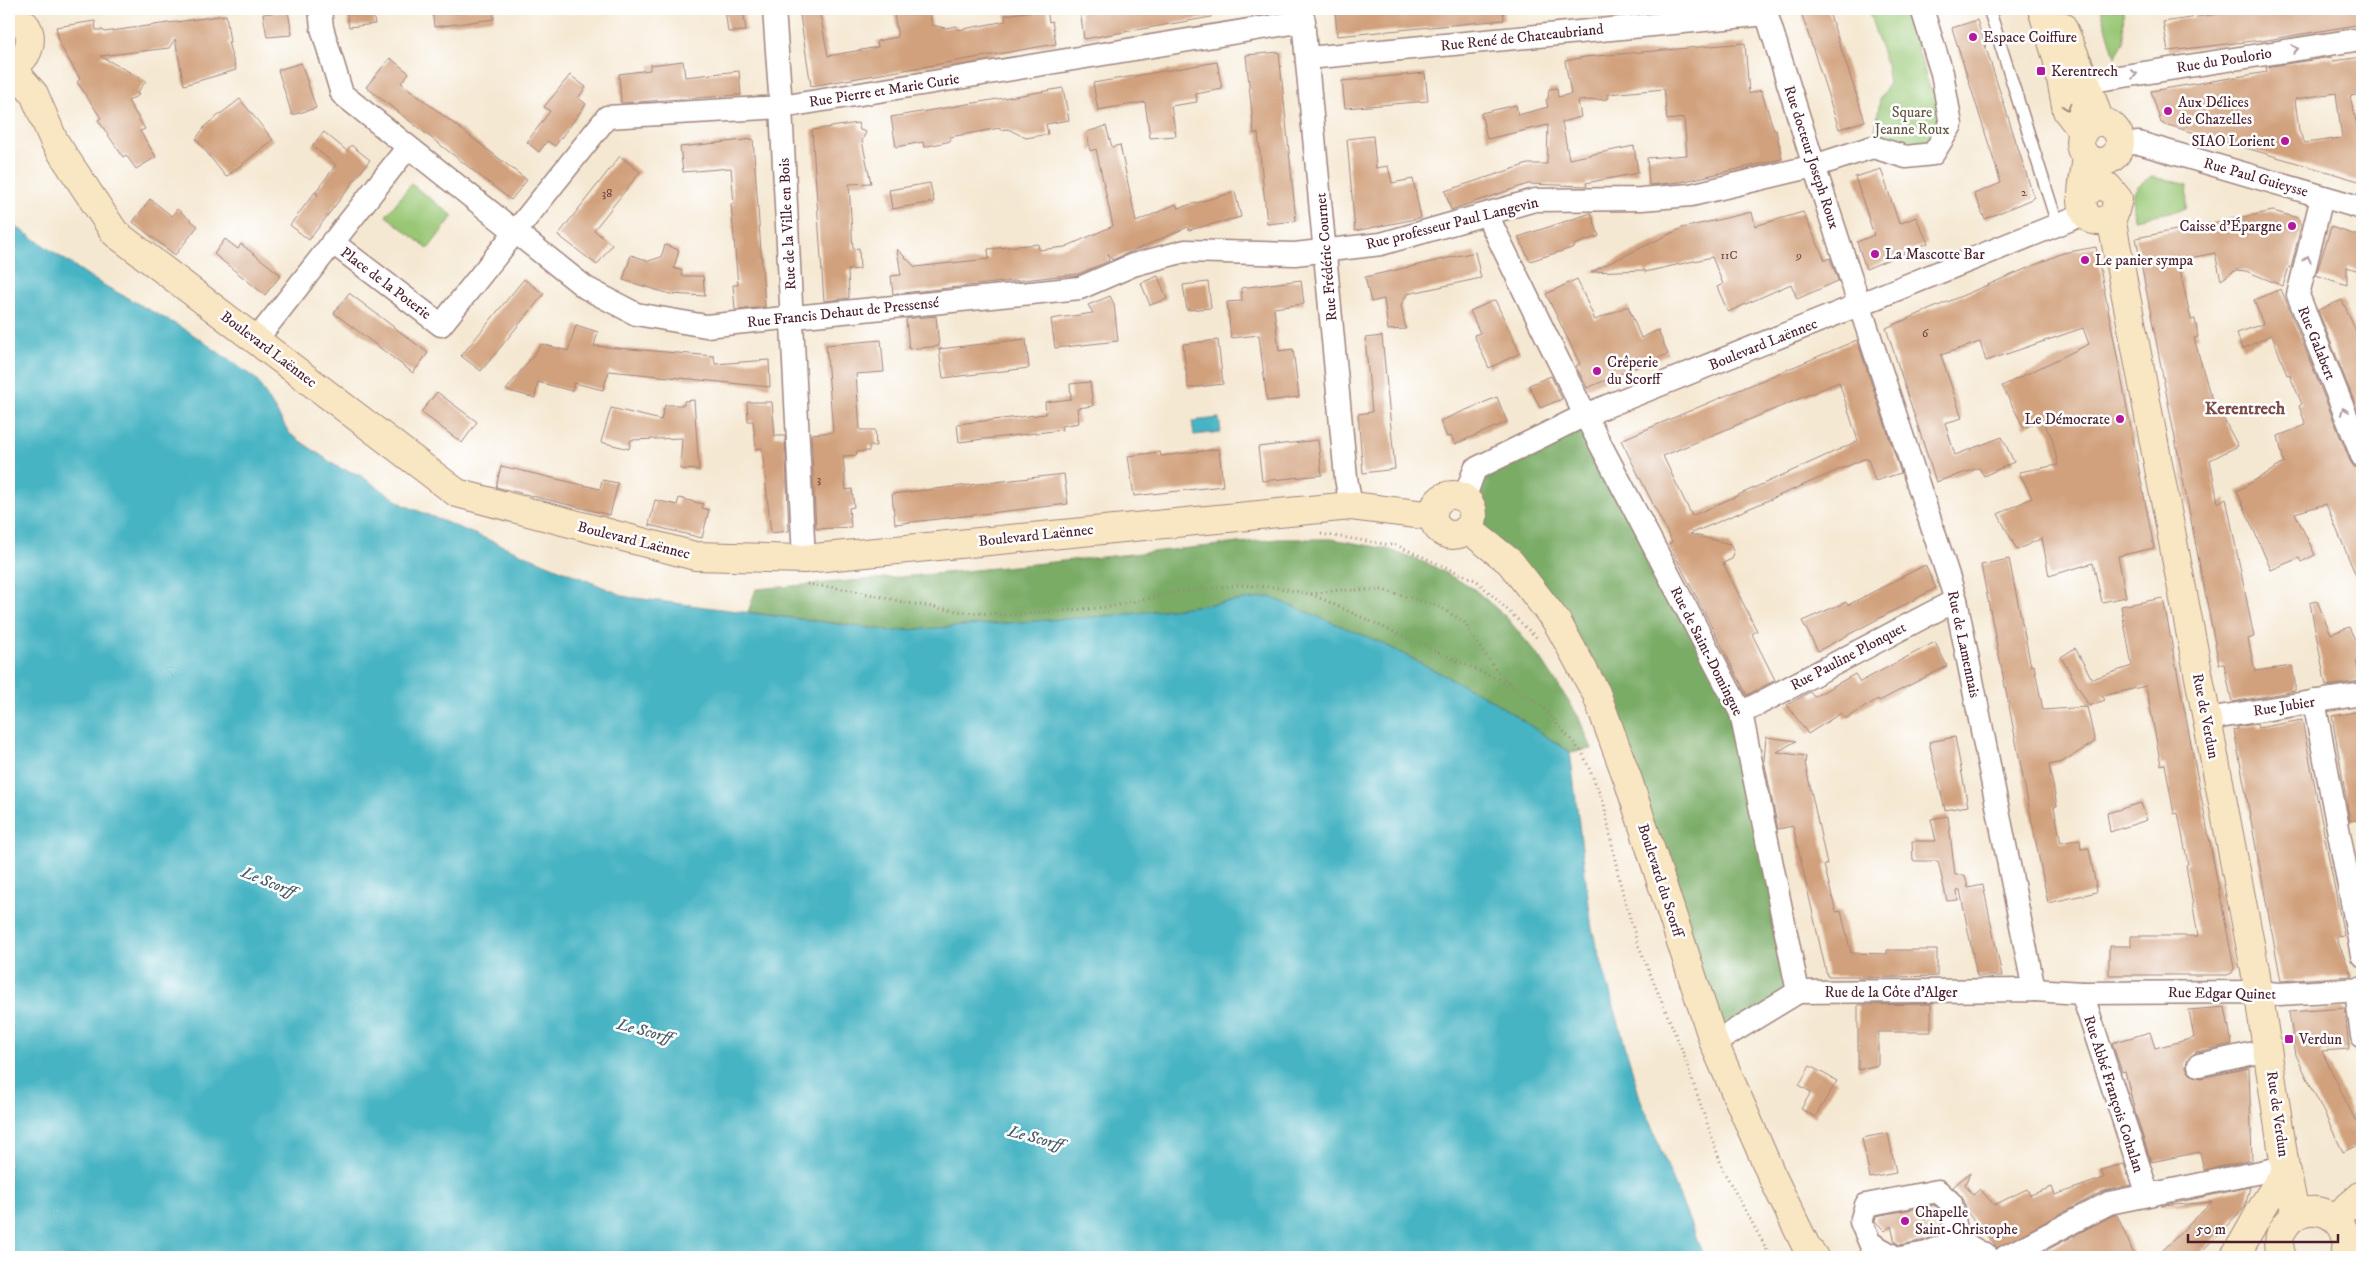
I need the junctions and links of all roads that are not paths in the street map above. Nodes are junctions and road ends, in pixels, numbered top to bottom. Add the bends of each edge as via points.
1 (320, 9) edge
2 (774, 9) edge
3 (1922, 9) edge
4 (1989, 9) edge
5 (2042, 9) edge
6 (2055, 9) edge
7 (1766, 11) edge
8 (1303, 15) edge
9 (18, 38) edge
10 (2362, 39) edge
11 (1308, 58) junction
12 (2086, 82) junction
13 (781, 107) junction
14 (2090, 137) junction
15 (408, 147) junction
16 (2120, 147) junction
17 (1814, 166) junction
18 (2112, 190) junction
19 (2322, 197) junction
20 (2084, 204) junction
21 (2362, 208) edge
22 (1487, 215) junction
23 (2111, 218) junction
24 (2058, 226) junction
25 (515, 232) junction
26 (332, 242) junction
27 (1326, 250) junction
28 (1861, 305) junction
29 (792, 317) junction
30 (256, 340) junction
31 (1585, 415) junction
32 (2362, 456) edge
33 (1464, 499) junction
34 (1351, 506) junction
35 (1433, 516) junction
36 (1468, 529) junction
37 (804, 571) junction
38 (1956, 600) junction
39 (2362, 694) edge
40 (2314, 701) junction
41 (1741, 713) junction
42 (2207, 719) junction
43 (2362, 955) edge
44 (2359, 989) edge
45 (2034, 990) junction
46 (1798, 992) junction
47 (2258, 992) junction
48 (2082, 993) junction
49 (2362, 1036) edge
50 (1714, 1043) junction
51 (2268, 1050) junction
52 (2198, 1064) dead end
53 (2286, 1170) junction
54 (2148, 1195) junction
55 (2362, 1195) edge
56 (2335, 1218) junction
57 (2286, 1235) edge
58 (1958, 1240) junction
59 (1814, 1257) edge
60 (1895, 1257) edge
61 (1905, 1257) edge
62 (1988, 1257) edge
63 (2005, 1257) edge
64 (2234, 1257) edge
65 (2241, 1257) edge
66 (2344, 1257) edge

1 - 15 street, Rue Francis Dehaut de Pressensé via 322,28 342,94
2 - 13 street, Rue de la Ville en Bois
3 - 17 street via 1942,73 1951,125 1933,154 1906,157 1873,147
4 - 24 lane
5 -> 14 main road via 2057,58 2067,111
6 - 12 main road
7 - 11 street, Rue René de Chateaubriand
7 - 17 street, Rue docteur Joseph Roux
8 - 11 street, Rue Frédéric Cournet
8 - 13 street, Rue Pierre et Marie Curie
9 - 30 main road, Boulevard Laënnec via 22,80 34,94 54,141 115,233
12 -> 10 street, Rue du Poulorio
11 - 27 street, Rue Frédéric Cournet
12 - 14 main road
13 - 25 street, Rue Pierre et Marie Curie via 607,117
13 - 29 street, Rue de la Ville en Bois
14 - 16 main road via 2106,123 2117,131
14 - 16 main road via 2098,162 2115,156
14 - 20 main road
15 - 25 street, Rue Francis Dehaut de Pressensé
15 - 26 street
16 - 18 main road
16 - 19 street, Rue Paul Guieysse via 2140,143
17 - 22 street, Rue professeur Paul Langevin via 1690,195 1534,200
17 - 28 street, Rue docteur Joseph Roux
18 - 20 main road via 2097,185
18 - 23 main road via 2118,204
19 - 21 street, Rue Paul Guieysse
32 -> 19 street, Rue Galabert via 2298,295
20 - 23 main road via 2094,220 2100,222
20 - 24 street, Boulevard Laënnec
22 - 27 street, Rue professeur Paul Langevin via 1381,244
22 - 31 street, Rue de Saint-Domingue
23 - 42 main road, Rue de Verdun
24 - 28 street, Boulevard Laënnec
25 - 26 street, Place de la Poterie via 441,325
25 - 29 street, Rue Francis Dehaut de Pressensé via 586,288 636,314 706,326
26 - 30 street
27 - 29 street, Rue Francis Dehaut de Pressensé via 1286,254 1185,251 1133,265 1080,288
27 - 34 street, Rue Frédéric Cournet
28 - 31 street, Boulevard Laënnec
28 - 38 street, Rue de Lamennais
29 - 37 street, Rue de la Ville en Bois
30 - 37 main road, Boulevard Laënnec via 458,493 695,556
31 - 33 street, Boulevard Laënnec via 1475,468
31 - 41 street, Rue de Saint-Domingue
33 - 35 main road via 1458,496 1443,498 1434,509
33 - 36 main road via 1473,513
34 - 35 main road, Boulevard Laënnec
34 - 37 main road, Boulevard Laënnec
35 - 36 main road via 1435,525 1450,535
36 - 50 main road, Boulevard du Scorff via 1510,562 1556,622 1596,693 1628,780
38 - 41 street, Rue Pauline Plonquet
38 - 45 street, Rue de Lamennais
39 - 40 street, Rue Jubier
40 - 42 street, Rue Jubier
40 - 43 street
41 - 46 street, Rue de Saint-Domingue
42 - 47 main road, Rue de Verdun
44 - 47 street, Rue Edgar Quinet via 2279,994
44 - 49 street
45 - 46 street, Rue de la Côte d'Alger
45 - 48 street, Rue de la Côte d'Alger
46 - 50 street
47 - 48 street, Rue Edgar Quinet
47 - 51 main road, Rue de Verdun
48 - 54 street, Rue Abbé François Cohalan
50 - 59 main road, Boulevard du Scorff via 1771,1174
51 - 52 street
51 - 53 main road, Rue de Verdun
53 - 54 street
53 - 57 main road, Rue de Verdun
53 - 64 main road
54 - 63 street via 2109,1204
55 - 56 main road
56 - 57 main road via 2316,1210
56 - 66 main road via 2346,1238
57 - 65 main road
58 - 60 street via 1950,1203 1938,1192 1866,1205 1861,1222 1870,1243
58 - 61 street via 1927,1254
58 - 62 street

